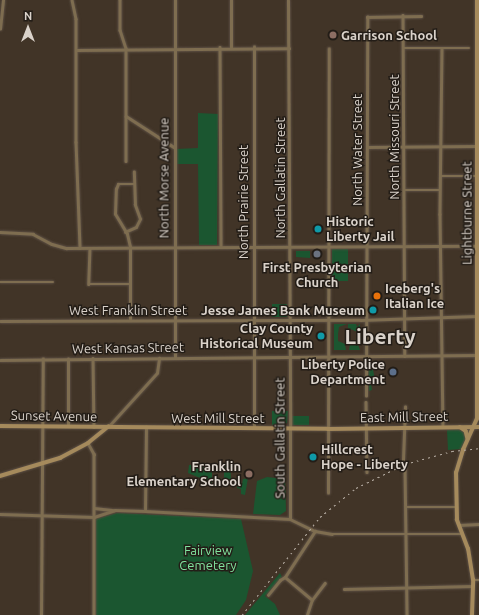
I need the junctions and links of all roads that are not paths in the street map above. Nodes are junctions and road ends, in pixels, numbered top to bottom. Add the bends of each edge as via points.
1 (3, 0) edge
2 (72, 0) edge
3 (120, 0) edge
4 (175, 0) edge
5 (231, 0) edge
6 (288, 0) edge
7 (477, 0) edge
8 (403, 15) junction
9 (421, 16) dead end
10 (0, 29) edge
11 (174, 47) junction
12 (220, 47) junction
13 (231, 47) junction
14 (254, 47) junction
15 (126, 48) junction
16 (289, 48) junction
17 (403, 48) junction
18 (442, 48) junction
19 (469, 48) dead end
20 (478, 48) edge
21 (329, 49) dead end
22 (76, 50) junction
23 (126, 116) junction
24 (478, 120) edge
25 (441, 146) junction
26 (477, 146) junction
27 (174, 147) junction
28 (367, 147) junction
29 (404, 147) junction
30 (126, 161) dead end
31 (134, 172) dead end
32 (440, 176) junction
33 (478, 176) edge
34 (135, 184) junction
35 (404, 190) junction
36 (440, 190) junction
37 (0, 232) edge
38 (125, 232) junction
39 (221, 246) junction
40 (252, 246) junction
41 (290, 246) junction
42 (328, 246) junction
43 (367, 246) junction
44 (404, 246) junction
45 (440, 246) junction
46 (478, 246) edge
47 (130, 247) junction
48 (174, 247) junction
49 (80, 248) junction
50 (90, 248) junction
51 (0, 282) edge
52 (53, 282) dead end
53 (130, 284) junction
54 (441, 316) junction
55 (478, 316) edge
56 (404, 317) junction
57 (366, 318) junction
58 (130, 319) junction
59 (253, 319) junction
60 (290, 319) junction
61 (329, 319) junction
62 (175, 320) junction
63 (0, 321) edge
64 (366, 355) junction
65 (442, 355) junction
66 (478, 355) edge
67 (329, 356) junction
68 (405, 356) junction
69 (159, 357) junction
70 (175, 357) junction
71 (253, 357) junction
72 (290, 357) junction
73 (68, 358) junction
74 (93, 358) junction
75 (43, 359) junction
76 (0, 360) edge
77 (366, 396) dead end
78 (366, 402) dead end
79 (405, 407) dead end
80 (42, 425) junction
81 (0, 426) edge
82 (68, 426) junction
83 (404, 426) junction
84 (459, 426) junction
85 (477, 426) edge
86 (94, 427) junction
87 (108, 427) junction
88 (146, 427) junction
89 (367, 427) junction
90 (443, 427) junction
91 (254, 428) junction
92 (290, 428) junction
93 (328, 429) junction
94 (468, 440) junction
95 (88, 443) junction
96 (403, 460) dead end
97 (42, 464) junction
98 (405, 467) dead end
99 (367, 472) dead end
100 (0, 476) edge
101 (328, 494) dead end
102 (406, 507) junction
103 (456, 507) junction
104 (94, 508) junction
105 (115, 510) junction
106 (145, 511) junction
107 (0, 514) edge
108 (42, 516) junction
109 (94, 517) junction
110 (290, 519) junction
111 (479, 524) edge
112 (458, 525) junction
113 (314, 531) junction
114 (407, 533) junction
115 (463, 534) junction
116 (286, 577) junction
117 (473, 580) junction
118 (479, 580) edge
119 (325, 584) dead end
120 (473, 586) junction
121 (407, 587) junction
122 (344, 588) dead end
123 (268, 595) dead end
124 (312, 600) junction
125 (41, 615) edge
126 (94, 615) edge
127 (307, 615) edge
128 (407, 615) edge
129 (472, 615) edge

1 - 10 street
2 - 22 street via 76,20
3 - 15 street via 120,30
4 - 11 street, North Morse Avenue
5 - 13 street
6 - 16 street, North Gallatin Street
7 - 20 main road, Lightburne Street
8 - 9 street
8 - 17 street, North Missouri Street
8 - 28 street, North Water Street via 367,16
11 - 12 street
11 - 15 street
11 - 27 street, North Morse Avenue
12 - 13 street
12 - 39 street
13 - 14 street
14 - 16 street
14 - 40 street, North Prairie Street
15 - 22 street
15 - 23 street
16 - 41 street, North Gallatin Street
17 - 18 street
17 - 29 street, North Missouri Street
18 - 19 street
18 - 25 street
20 - 24 main road, Lightburne Street
21 - 42 street
22 - 49 street
23 - 27 street
23 - 30 street
24 - 26 main road, Lightburne Street
25 - 26 street
25 - 29 street
25 - 32 street
26 - 33 main road, Lightburne Street
27 - 48 street, North Morse Avenue
28 - 29 street
28 - 43 street, North Water Street
29 - 35 street, North Missouri Street
31 - 34 street
32 - 33 street
32 - 36 street
33 - 46 main road, Lightburne Street
34 - 38 street via 135,205 140,219 139,224
34 - 38 street via 118,184 116,189 115,214
35 - 36 street
35 - 44 street, North Missouri Street
36 - 45 street
37 - 49 street via 29,233 52,244
38 - 47 street
39 - 40 street
39 - 48 street
40 - 41 street
40 - 59 street, North Prairie Street
41 - 42 street
41 - 60 street, North Gallatin Street
42 - 43 street
42 - 61 street
43 - 44 street
43 - 57 street, North Water Street
44 - 45 street
44 - 56 street, North Missouri Street
45 - 46 street
45 - 54 street
46 - 55 main road, Lightburne Street
47 - 48 street
47 - 50 street
47 - 53 street
48 - 62 street, North Morse Avenue
49 - 50 street
50 - 53 street via 89,284
51 - 52 street
53 - 58 street
54 - 55 street, West Franklin Street
54 - 56 street, West Franklin Street
54 - 65 street
55 - 66 main road, Lightburne Street
56 - 57 street, West Franklin Street
56 - 68 street, North Missouri Street
57 - 61 street, West Franklin Street
57 - 64 street, North Water Street
58 - 62 street, West Franklin Street
58 - 63 street, West Franklin Street
59 - 60 street, West Franklin Street
59 - 62 street, West Franklin Street
59 - 71 street, North Prairie Street
60 - 61 street, West Franklin Street
60 - 72 street, North Gallatin Street
61 - 67 street
62 - 70 street, North Morse Avenue
64 - 67 street, West Kansas Street
64 - 68 street, West Kansas Street
64 - 77 street, North Water Street
65 - 66 street, West Kansas Street
65 - 68 street, West Kansas Street
65 - 90 street
66 - 85 main road, Lightburne Street
67 - 72 street, West Kansas Street
67 - 93 street
69 - 70 street, West Kansas Street
69 - 74 street, West Kansas Street
69 - 87 street via 157,373
70 - 71 street, West Kansas Street
71 - 72 street, West Kansas Street
71 - 91 street, North Prairie Street
72 - 92 street, South Gallatin Street
73 - 74 street, West Kansas Street
73 - 75 street, West Kansas Street
73 - 82 street
74 - 86 street
75 - 76 street, West Kansas Street
75 - 80 street
78 - 89 street
79 - 83 street
80 - 81 main road, Sunset Avenue
80 - 82 main road, Sunset Avenue
80 - 97 street
82 - 86 main road, Sunset Avenue
83 - 89 main road, East Mill Street
83 - 90 main road, East Mill Street
83 - 96 street
84 - 85 main road, East Mill Street
84 - 90 main road, East Mill Street
84 - 94 main road via 466,431
85 - 94 main road
86 - 87 main road, Sunset Avenue
87 - 88 main road, West Mill Street
87 - 95 main road
88 - 91 main road, West Mill Street
88 - 106 street
89 - 93 main road, East Mill Street
89 - 99 street
91 - 92 main road, West Mill Street
92 - 93 main road, West Mill Street
92 - 110 street, South Gallatin Street
93 - 101 street
94 - 103 main road via 456,473
95 - 97 main road via 60,458
95 - 104 street via 94,454
97 - 100 main road
97 - 108 street
98 - 102 street
102 - 103 street
102 - 114 street
103 - 112 main road
104 - 105 street
104 - 109 street
105 - 106 street
105 - 109 street
106 - 110 street
107 - 108 street
108 - 109 street
108 - 125 street
109 - 126 street
110 - 113 street
111 - 112 street
112 - 115 main road
113 - 114 street via 332,534
113 - 116 street
114 - 115 street
114 - 121 street
115 - 117 main road
116 - 123 street via 280,580
116 - 124 street
117 - 118 street
117 - 120 main road
119 - 124 street
120 - 121 street
120 - 129 main road
121 - 122 street
121 - 128 street
124 - 127 street

